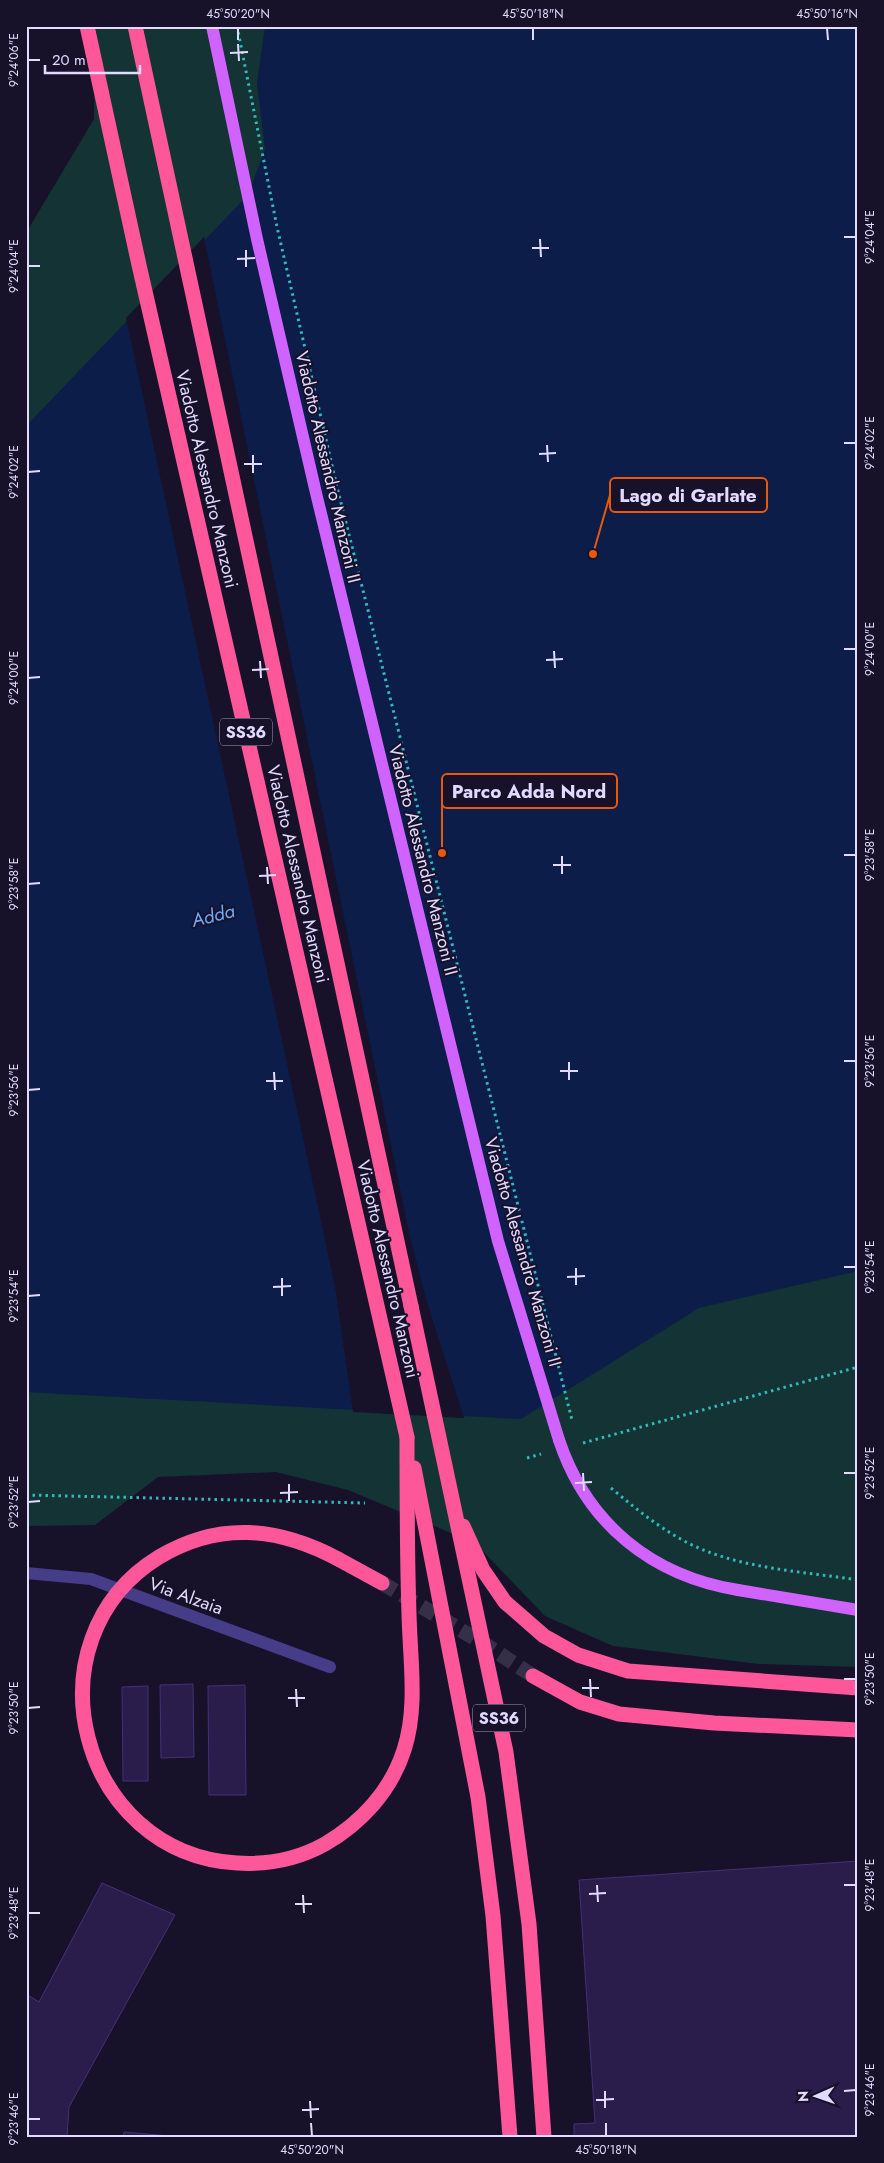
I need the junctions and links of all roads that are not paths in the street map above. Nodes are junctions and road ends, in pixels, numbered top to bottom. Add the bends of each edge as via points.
1 (87, 26) edge
2 (135, 26) edge
3 (144, 26) edge
4 (212, 26) edge
5 (148, 88) junction
6 (411, 1306) junction
7 (408, 1438) junction
8 (26, 1574) edge
9 (382, 1583) tunnel mouth
10 (858, 1610) edge
11 (330, 1667) dead end
12 (533, 1676) tunnel mouth
13 (858, 1688) edge
14 (858, 1730) edge
15 (510, 2137) edge
16 (544, 2137) edge

1 - 7 highway, Viadotto Alessandro Manzoni / SS36
2 - 5 highway, SS36
3 - 5 highway
4 - 10 main road, Viadotto Alessandro Manzoni II, bridge via 257,240 316,493 498,1241 563,1452 587,1499 612,1528 659,1564 688,1578 738,1590
5 - 6 highway, Viadotto Alessandro Manzoni / SS36
6 - 13 highway, bridge via 461,1523 489,1581 514,1611 555,1643 603,1665 628,1671
6 - 16 highway, SS36, bridge via 506,1752 529,1924
7 - 9 highway, bridge via 411,1718 401,1758 381,1795 361,1818 318,1847 279,1860 243,1863 207,1858 177,1848 127,1812 103,1778 91,1750 83,1719 82,1688 87,1657 98,1628 113,1601 133,1578 158,1558 186,1544 215,1535 246,1532 277,1535 307,1543
7 - 15 highway, SS36, bridge via 478,1797 493,1916
8 - 11 street, Via Alzaia via 91,1579
12 - 14 highway via 580,1702 619,1714 714,1723

